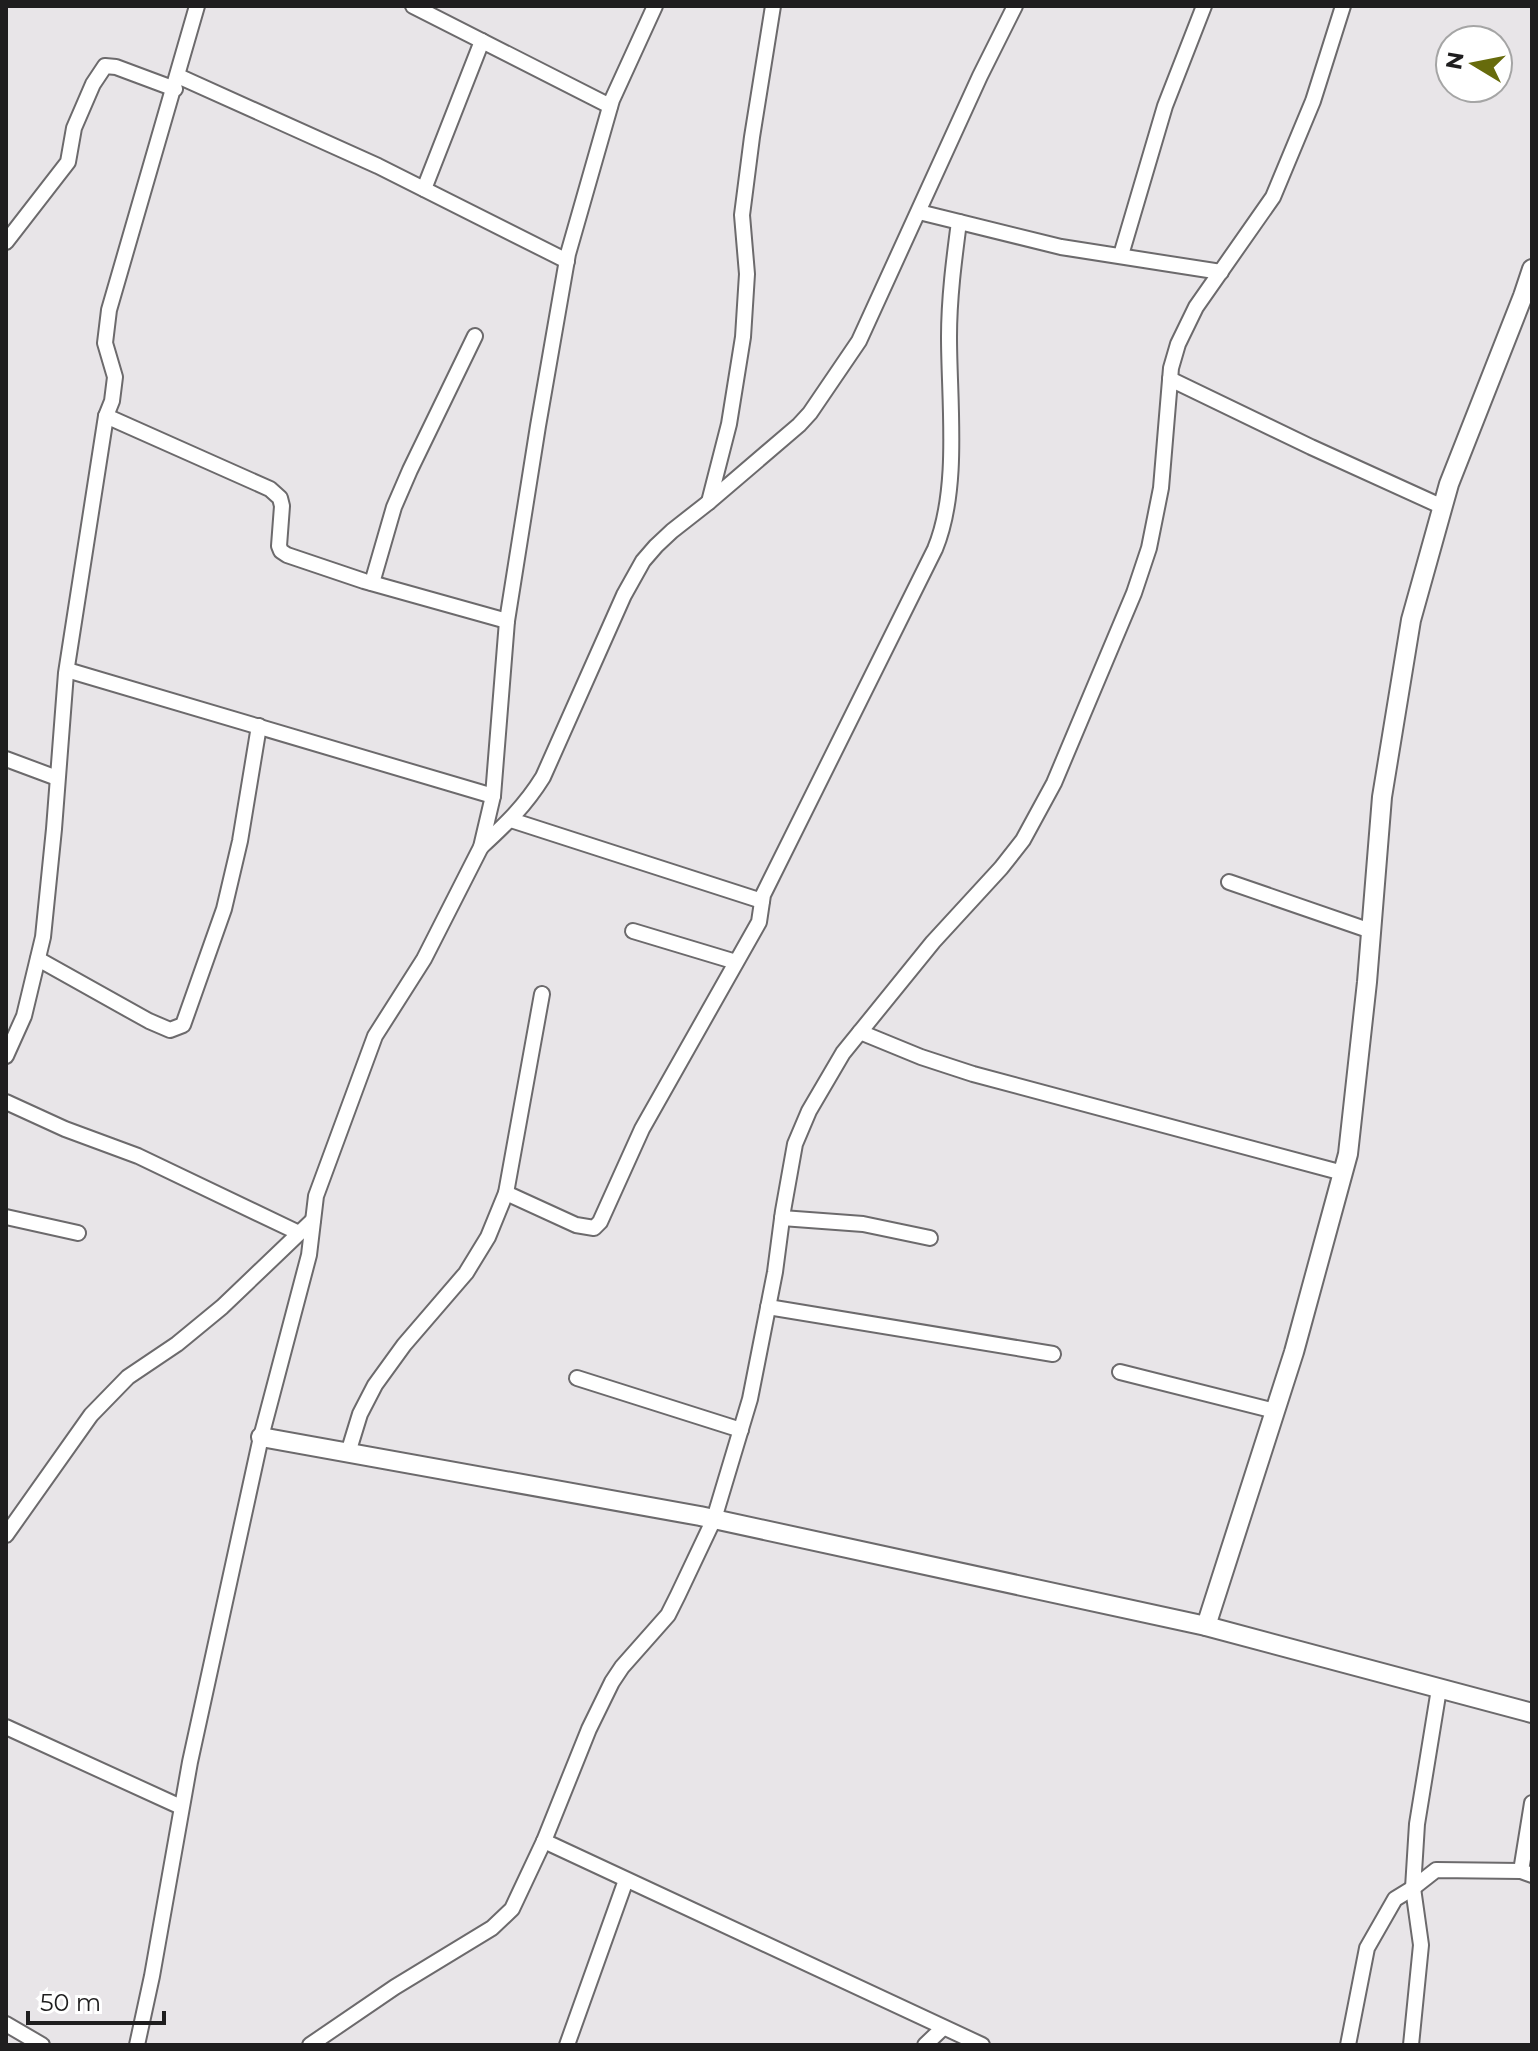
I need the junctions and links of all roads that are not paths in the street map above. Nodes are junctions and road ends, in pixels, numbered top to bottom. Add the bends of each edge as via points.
1 (197, 6) edge
2 (413, 6) edge
3 (655, 6) edge
4 (773, 6) edge
5 (1015, 6) edge
6 (1204, 6) edge
7 (1343, 6) edge
8 (482, 41) junction
9 (176, 82) junction
10 (610, 106) junction
11 (424, 189) junction
12 (919, 212) junction
13 (959, 222) junction
14 (6, 242) edge
15 (1121, 255) junction
16 (567, 261) junction
17 (1532, 269) edge
18 (1221, 272) junction
19 (475, 336) dead end
20 (1170, 379) junction
21 (106, 416) junction
22 (709, 502) junction
23 (1443, 507) junction
24 (372, 583) junction
25 (507, 621) junction
26 (67, 670) junction
27 (259, 726) junction
28 (6, 759) edge
29 (57, 778) junction
30 (493, 796) junction
31 (511, 820) junction
32 (481, 847) junction
33 (1229, 882) dead end
34 (762, 901) junction
35 (633, 931) dead end
36 (1371, 931) junction
37 (38, 959) junction
38 (736, 962) junction
39 (542, 994) dead end
40 (860, 1032) junction
41 (10, 1037) edge
42 (6, 1056) edge
43 (6, 1102) edge
44 (1343, 1173) junction
45 (506, 1193) junction
46 (6, 1217) edge
47 (782, 1218) junction
48 (313, 1220) junction
49 (78, 1233) dead end
50 (299, 1233) junction
51 (930, 1238) dead end
52 (768, 1307) junction
53 (1053, 1354) dead end
54 (1120, 1372) dead end
55 (577, 1378) dead end
56 (1275, 1411) junction
57 (741, 1430) junction
58 (261, 1437) junction
59 (348, 1453) junction
60 (714, 1519) junction
61 (6, 1535) edge
62 (1206, 1626) junction
63 (1439, 1689) junction
64 (1532, 1713) edge
65 (6, 1727) edge
66 (1532, 1803) edge
67 (181, 1807) junction
68 (544, 1841) junction
69 (1526, 1873) edge
70 (626, 1880) junction
71 (1413, 1888) junction
72 (6, 2024) edge
73 (943, 2028) junction
74 (42, 2045) edge
75 (137, 2045) edge
76 (310, 2045) edge
77 (567, 2045) edge
78 (925, 2045) edge
79 (982, 2045) edge
80 (1348, 2045) edge
81 (1411, 2045) edge

1 - 9 street
2 - 8 street
3 - 10 street
4 - 22 street via 742,215 747,274 743,337
5 - 12 street
6 - 15 street via 1165,106
7 - 18 street via 1313,101 1273,197
8 - 10 street
8 - 11 street
9 - 11 street
9 - 14 street via 105,66 74,128 68,162
9 - 21 street via 109,310 105,343 115,377
10 - 16 street
11 - 16 street
12 - 13 street
12 - 22 street via 859,341 817,404
13 - 15 street via 1061,247
13 - 34 street via 950,288 950,463 942,534
15 - 18 street
16 - 25 street
17 - 23 street
18 - 20 street via 1178,344
19 - 24 street via 394,507
20 - 23 street
20 - 40 street via 1161,488 1149,548 1054,783 1023,840
21 - 24 street via 270,489 282,506 281,551
21 - 26 street
22 - 31 street via 643,561 543,777
23 - 36 street via 1411,620 1382,797
24 - 25 street
25 - 30 street
26 - 27 street
26 - 29 street
27 - 30 street
27 - 37 street via 224,909 183,1025 170,1030 149,1021
28 - 29 street
29 - 37 street
30 - 32 street
31 - 32 street
31 - 34 street
32 - 48 street via 424,959 375,1036 316,1196
33 - 36 street
34 - 38 street via 759,922
35 - 38 street
36 - 44 street
37 - 41 street via 24,1016
38 - 45 street via 642,1129 600,1222 594,1228 576,1225
39 - 45 street
40 - 44 street via 973,1074
40 - 47 street via 809,1111 795,1144
41 - 42 street
43 - 50 street via 138,1156
44 - 56 street
45 - 59 street via 466,1273 375,1385
46 - 49 street
47 - 51 street via 863,1224
47 - 52 street
48 - 50 street
48 - 58 street via 309,1255
50 - 61 street via 222,1307 128,1377 91,1415
52 - 53 street
52 - 57 street
54 - 56 street
55 - 57 street
56 - 62 street
57 - 60 street
58 - 59 street
58 - 67 street
59 - 60 street
60 - 62 street
60 - 68 street via 668,1615 612,1682
62 - 63 street
63 - 64 street
63 - 71 street via 1421,1795
65 - 67 street
66 - 69 street
67 - 75 street
68 - 70 street
68 - 76 street via 512,1909 492,1928
69 - 71 street via 1436,1870
70 - 73 street
70 - 77 street
71 - 80 street via 1395,1899 1367,1948
71 - 81 street via 1421,1945
72 - 74 street
73 - 78 street
73 - 79 street

